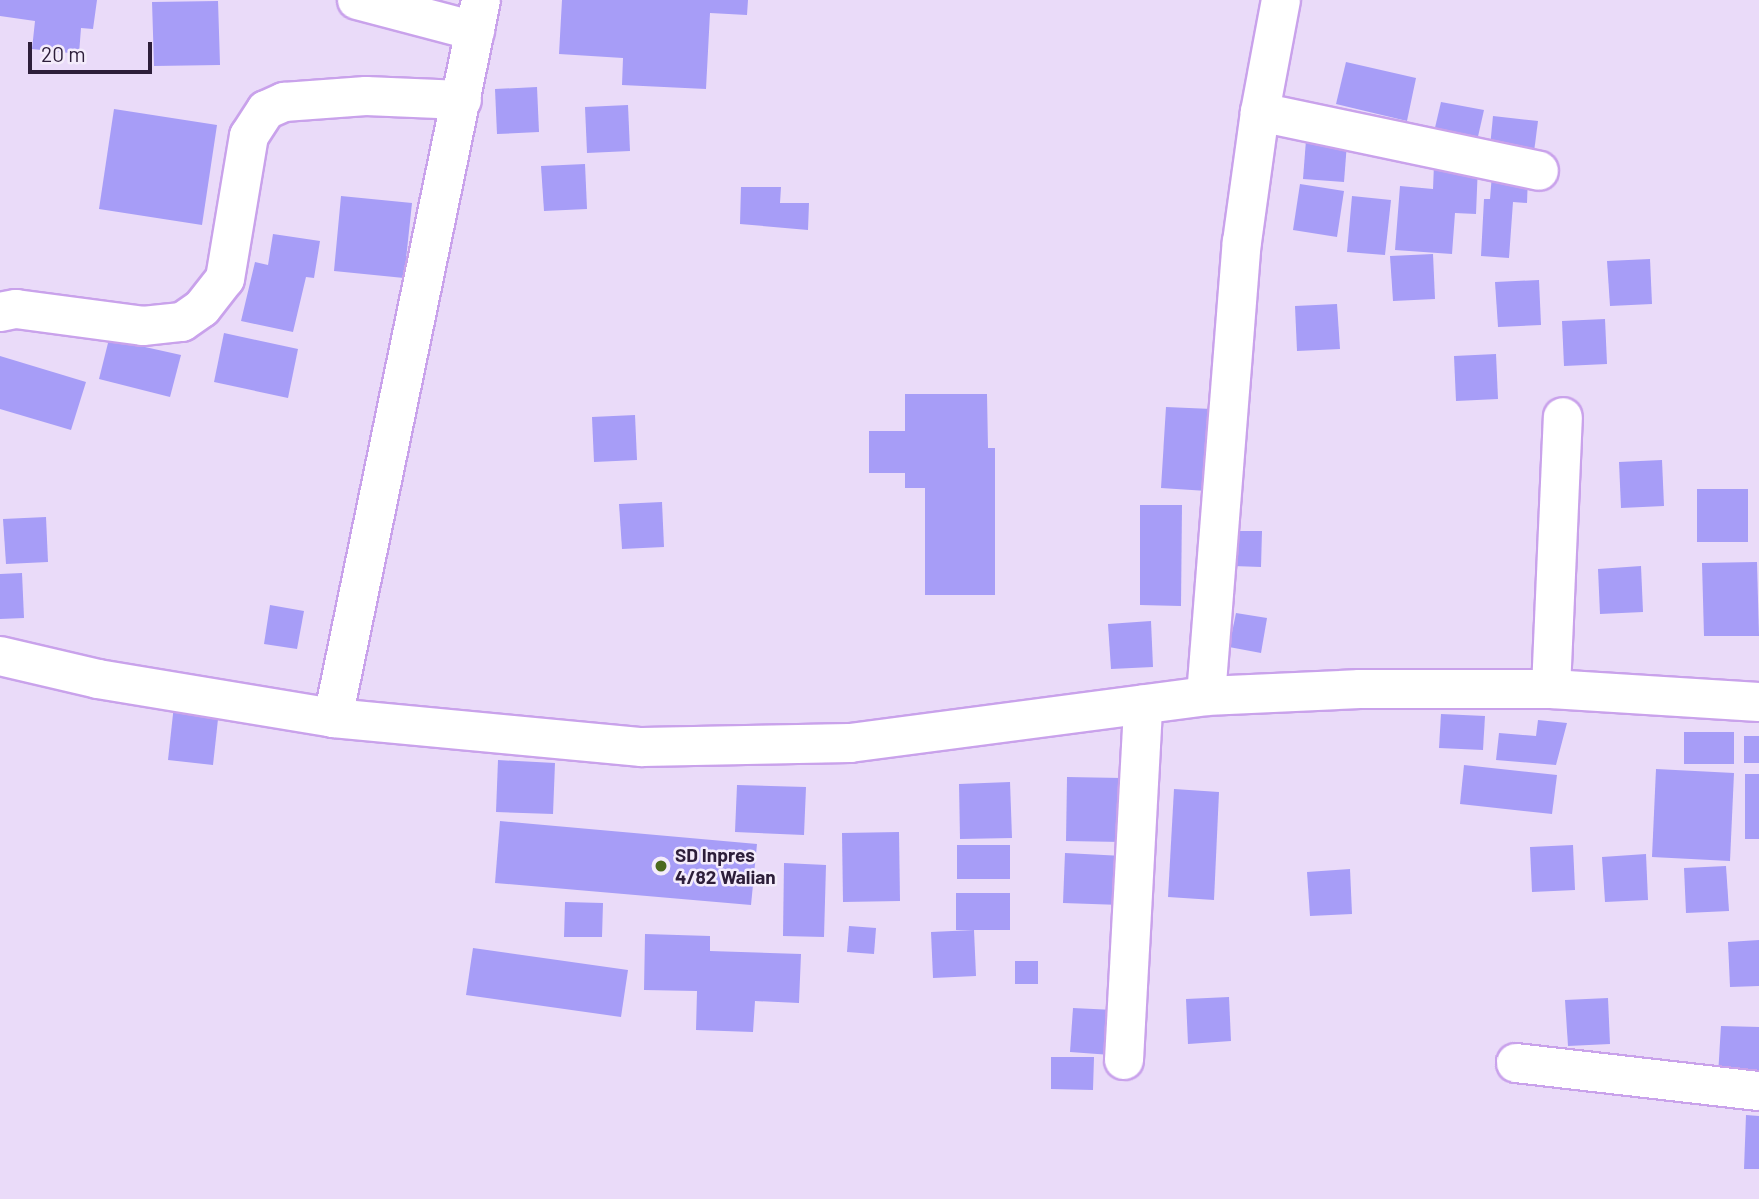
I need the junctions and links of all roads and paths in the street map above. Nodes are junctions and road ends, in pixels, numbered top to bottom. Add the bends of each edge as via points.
1 (1281, 0) edge
2 (373, 2) edge
3 (478, 16) edge
4 (462, 100) junction
5 (1260, 111) junction
6 (1539, 171) dead end
7 (0, 312) edge
8 (1563, 417) dead end
9 (0, 656) edge
10 (1551, 689) junction
11 (1206, 696) junction
12 (1759, 702) edge
13 (1143, 705) junction
14 (333, 718) junction
15 (1124, 1060) dead end
16 (1516, 1063) dead end
17 (1759, 1091) edge

1 - 5 street
2 - 3 street
3 - 4 street
4 - 7 street via 366,96 284,102 266,110 249,136 225,279 202,308 181,322 143,326 16,309
4 - 14 street
5 - 6 street
5 - 11 street via 1242,242
8 - 10 street
9 - 14 street via 98,679
10 - 11 street via 1360,689
10 - 12 street
11 - 13 street
13 - 14 street via 850,743 642,747
13 - 15 street
16 - 17 street

